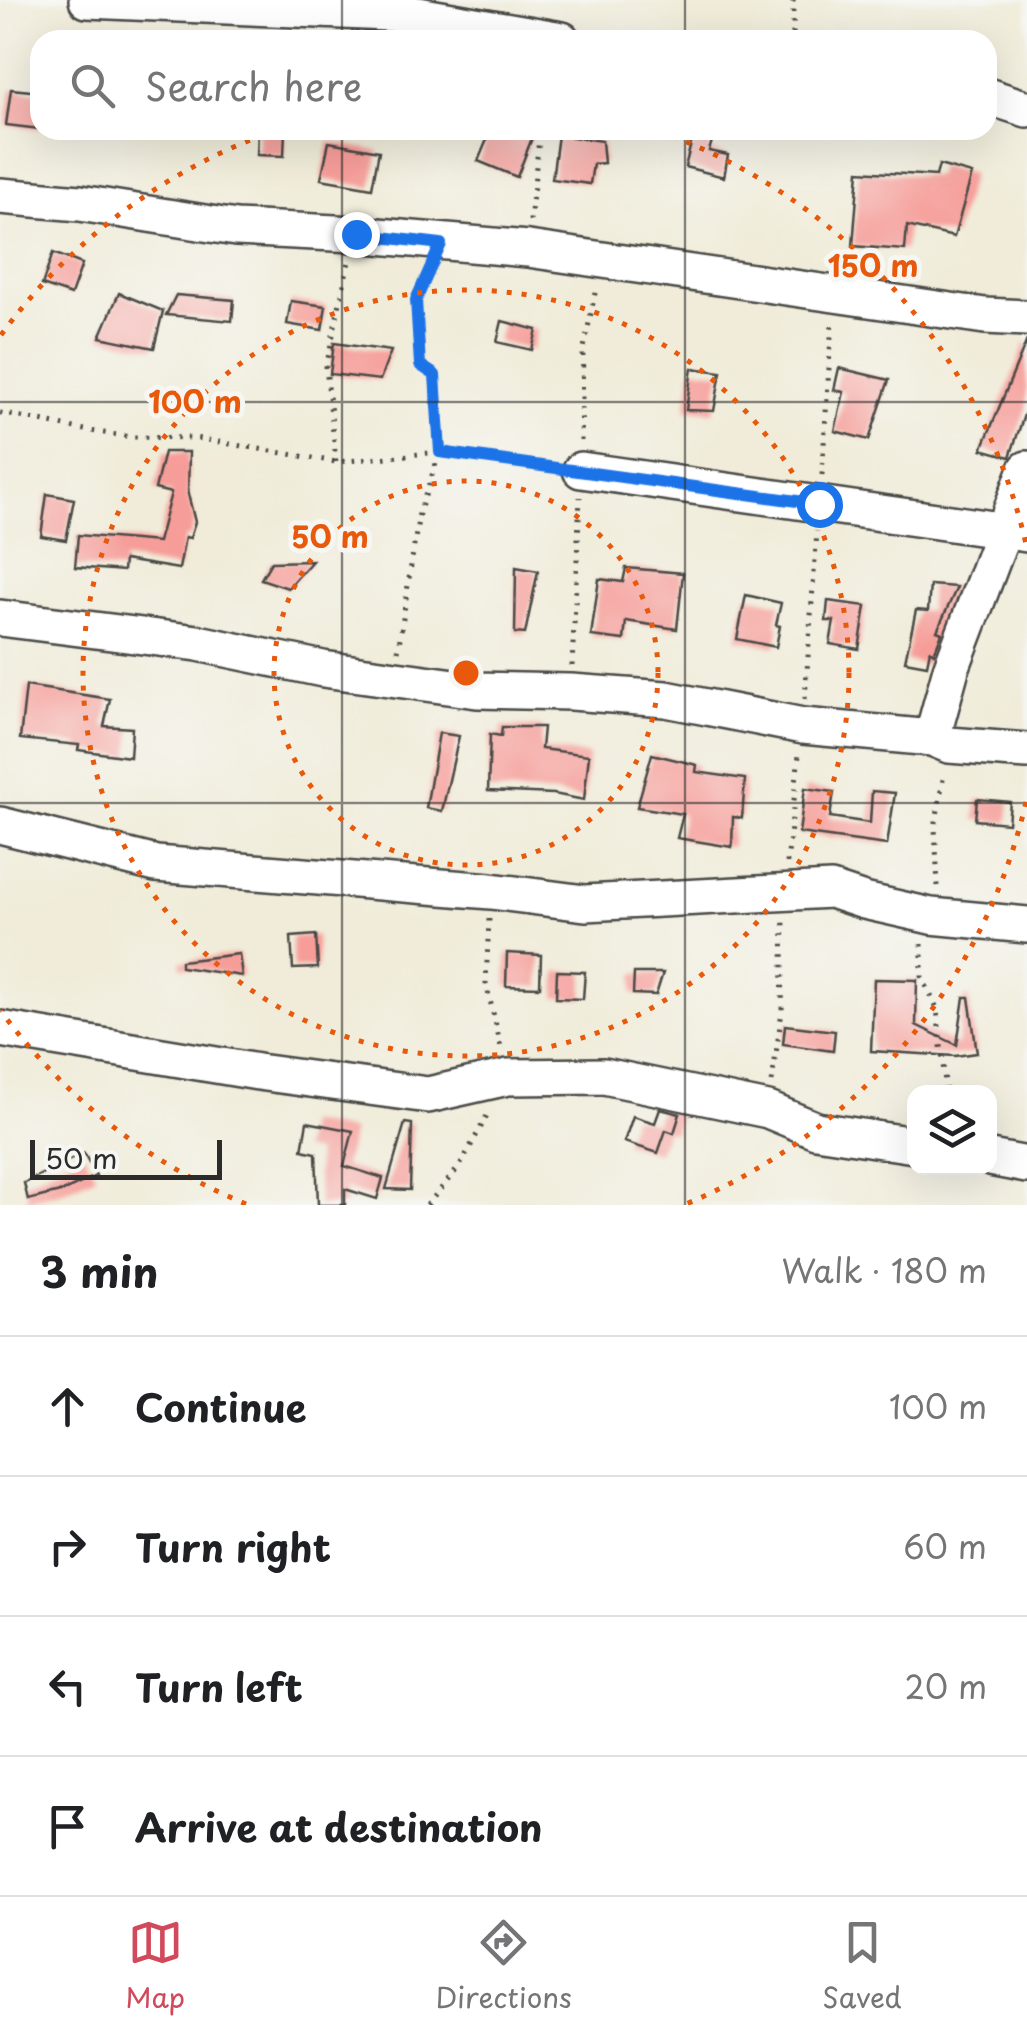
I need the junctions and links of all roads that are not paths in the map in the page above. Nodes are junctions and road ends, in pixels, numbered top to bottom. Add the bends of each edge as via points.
1 (87, 0) edge
2 (504, 30) edge
3 (997, 99) edge
4 (1027, 108) edge
5 (0, 196) edge
6 (1027, 318) edge
7 (1027, 469) edge
8 (581, 470) road end
9 (1016, 531) edge
10 (0, 618) edge
11 (932, 738) junction
12 (1027, 751) edge
13 (0, 825) edge
14 (1027, 924) edge
15 (0, 1029) edge
16 (907, 1144) edge
17 (997, 1159) edge
18 (1027, 1165) edge

1 - 2 street via 412,14
3 - 4 street
5 - 6 street via 236,228 528,249
7 - 9 street
8 - 9 street
9 - 11 street via 952,669
10 - 11 street via 477,690 666,699 803,726
11 - 12 street
13 - 14 street via 156,864 586,904 831,890 931,916
15 - 16 street via 428,1094 508,1077 604,1076 768,1110 816,1130
17 - 18 street

